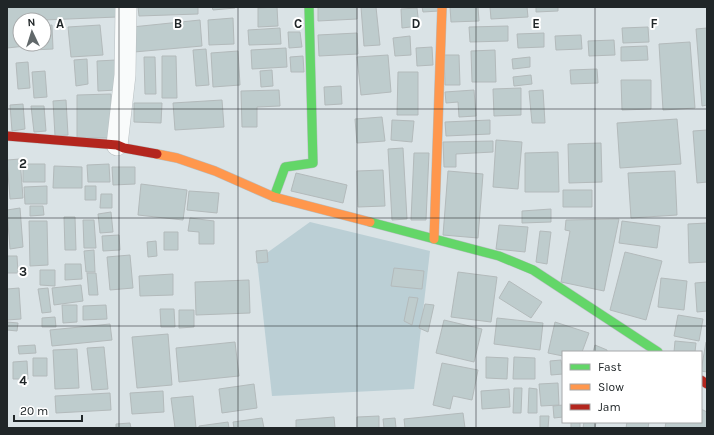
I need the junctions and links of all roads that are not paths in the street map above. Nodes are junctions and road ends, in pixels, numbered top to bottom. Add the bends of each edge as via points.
1 (126, 7) edge
2 (309, 7) edge
3 (442, 7) edge
4 (7, 136) edge
5 (117, 145) junction
6 (274, 198) junction
7 (434, 239) junction
8 (656, 351) edge

1 - 5 street via 125,75
2 - 6 street via 314,163 285,167
3 - 7 street
4 - 5 street
5 - 6 street via 177,158 207,168
6 - 7 street
7 - 8 street via 499,256 533,270

